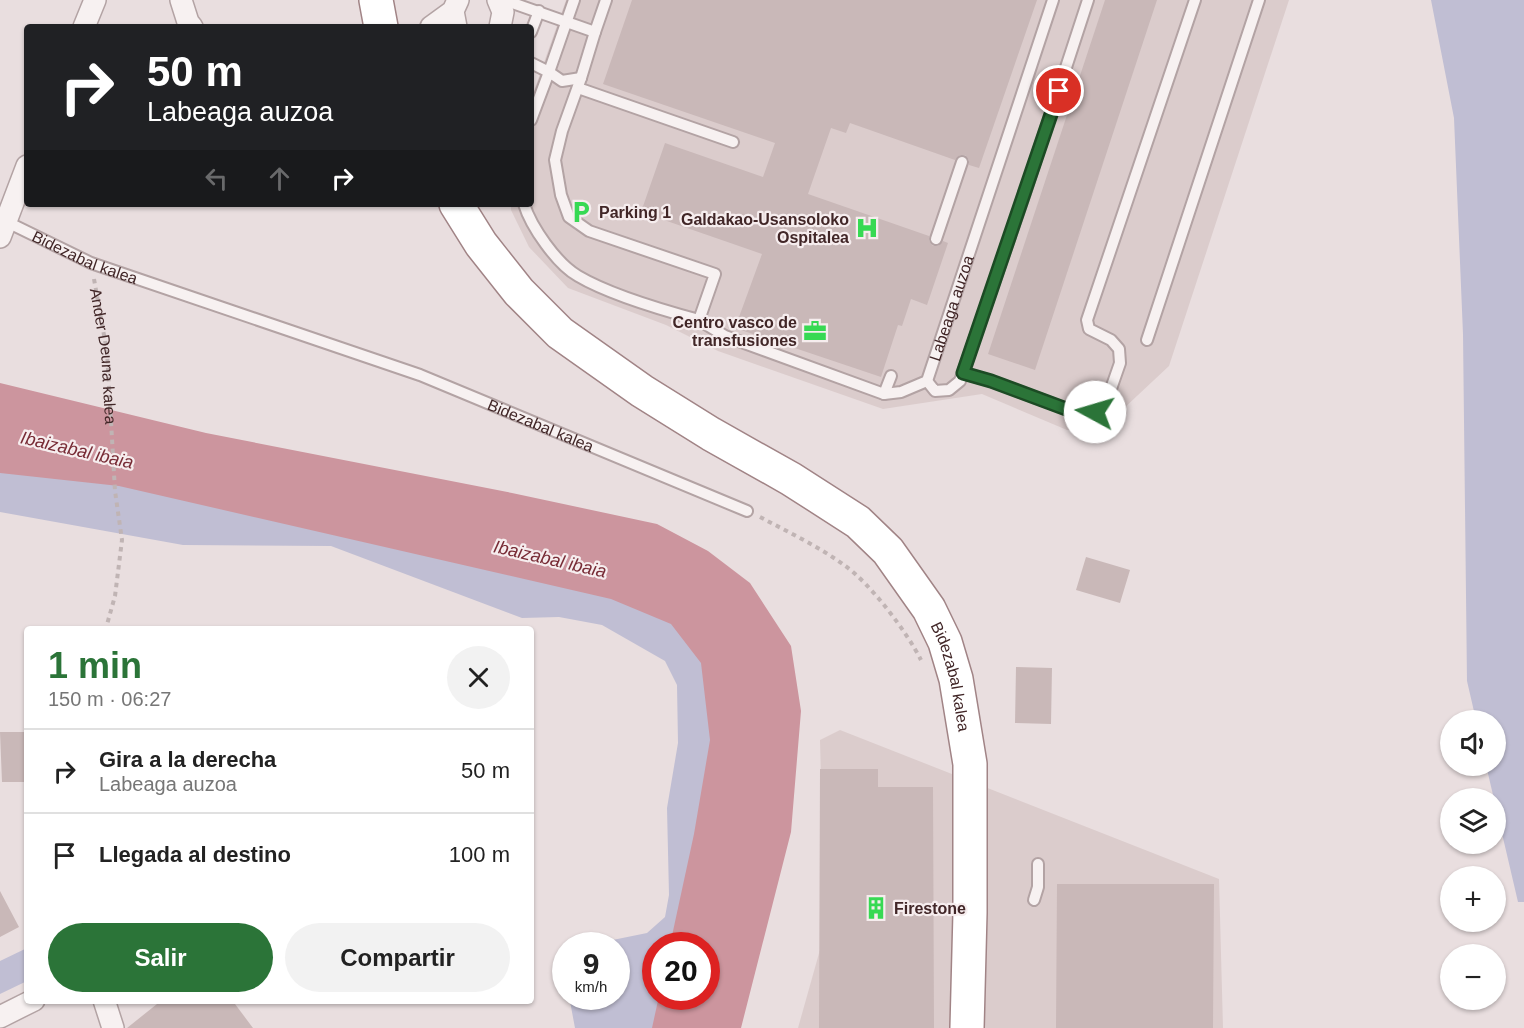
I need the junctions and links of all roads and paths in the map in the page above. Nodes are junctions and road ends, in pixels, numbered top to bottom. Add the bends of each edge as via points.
1 (95, 0) edge
2 (181, 0) edge
3 (376, 0) edge
4 (498, 0) edge
5 (504, 0) edge
6 (574, 0) edge
7 (606, 0) edge
8 (1053, 0) edge
9 (1088, 0) edge
10 (1195, 0) edge
11 (1259, 0) edge
12 (454, 10) edge
13 (539, 11) junction
14 (566, 22) junction
15 (85, 24) edge
16 (190, 24) edge
17 (380, 24) edge
18 (435, 24) edge
19 (501, 24) edge
20 (534, 24) edge
21 (595, 32) junction
22 (534, 64) edge
23 (549, 72) junction
24 (580, 83) junction
25 (534, 112) edge
26 (733, 142) dead end
27 (962, 162) dead end
28 (24, 173) edge
29 (458, 207) edge
30 (525, 207) edge
31 (2, 225) edge
32 (936, 239) dead end
33 (91, 263) junction
34 (699, 320) junction
35 (1147, 340) dead end
36 (963, 373) junction
37 (891, 376) dead end
38 (927, 381) junction
39 (884, 394) junction
40 (747, 510) joint
41 (107, 626) edge
42 (922, 663) dead end
43 (1038, 864) dead end
44 (1034, 900) dead end
45 (26, 1004) edge
46 (105, 1004) edge
47 (0, 1017) edge
48 (113, 1028) edge
49 (967, 1028) edge

1 - 15 street
2 - 16 street
3 - 17 highway
4 - 19 street via 503,12
5 - 13 lane
6 - 14 lane
7 - 21 lane
8 - 38 lane, Labeaga auzoa
9 - 36 lane, Labeaga auzoa
10 - 36 lane via 1087,320 1089,329 1111,340 1119,349 1120,363 1105,406 1085,416
11 - 35 lane
12 - 18 street
13 - 14 lane
13 - 20 lane
14 - 21 lane
14 - 23 lane
21 - 24 lane
22 - 23 lane
23 - 24 lane via 562,81
23 - 25 lane
24 - 26 lane
24 - 34 lane via 555,160 569,217 589,231 715,274
27 - 32 lane
28 - 31 street
29 - 49 highway, Bidezabal kalea via 519,292 560,333 711,434 858,522 888,551 929,609 945,642 956,679 970,764
30 - 34 lane via 543,243 577,276
31 - 33 lane, Bidezabal kalea
33 - 40 lane, Bidezabal kalea via 420,375
33 - 41 path, Ander Deuna kalea via 107,352 115,490 122,540 115,596
34 - 39 lane via 725,336
36 - 38 lane via 949,390 935,391
37 - 39 lane
38 - 39 lane, Labeaga auzoa via 901,392
40 - 42 path, Bidezabal kalea via 845,566 880,600 914,645
43 - 44 lane
45 - 47 street
46 - 48 street

